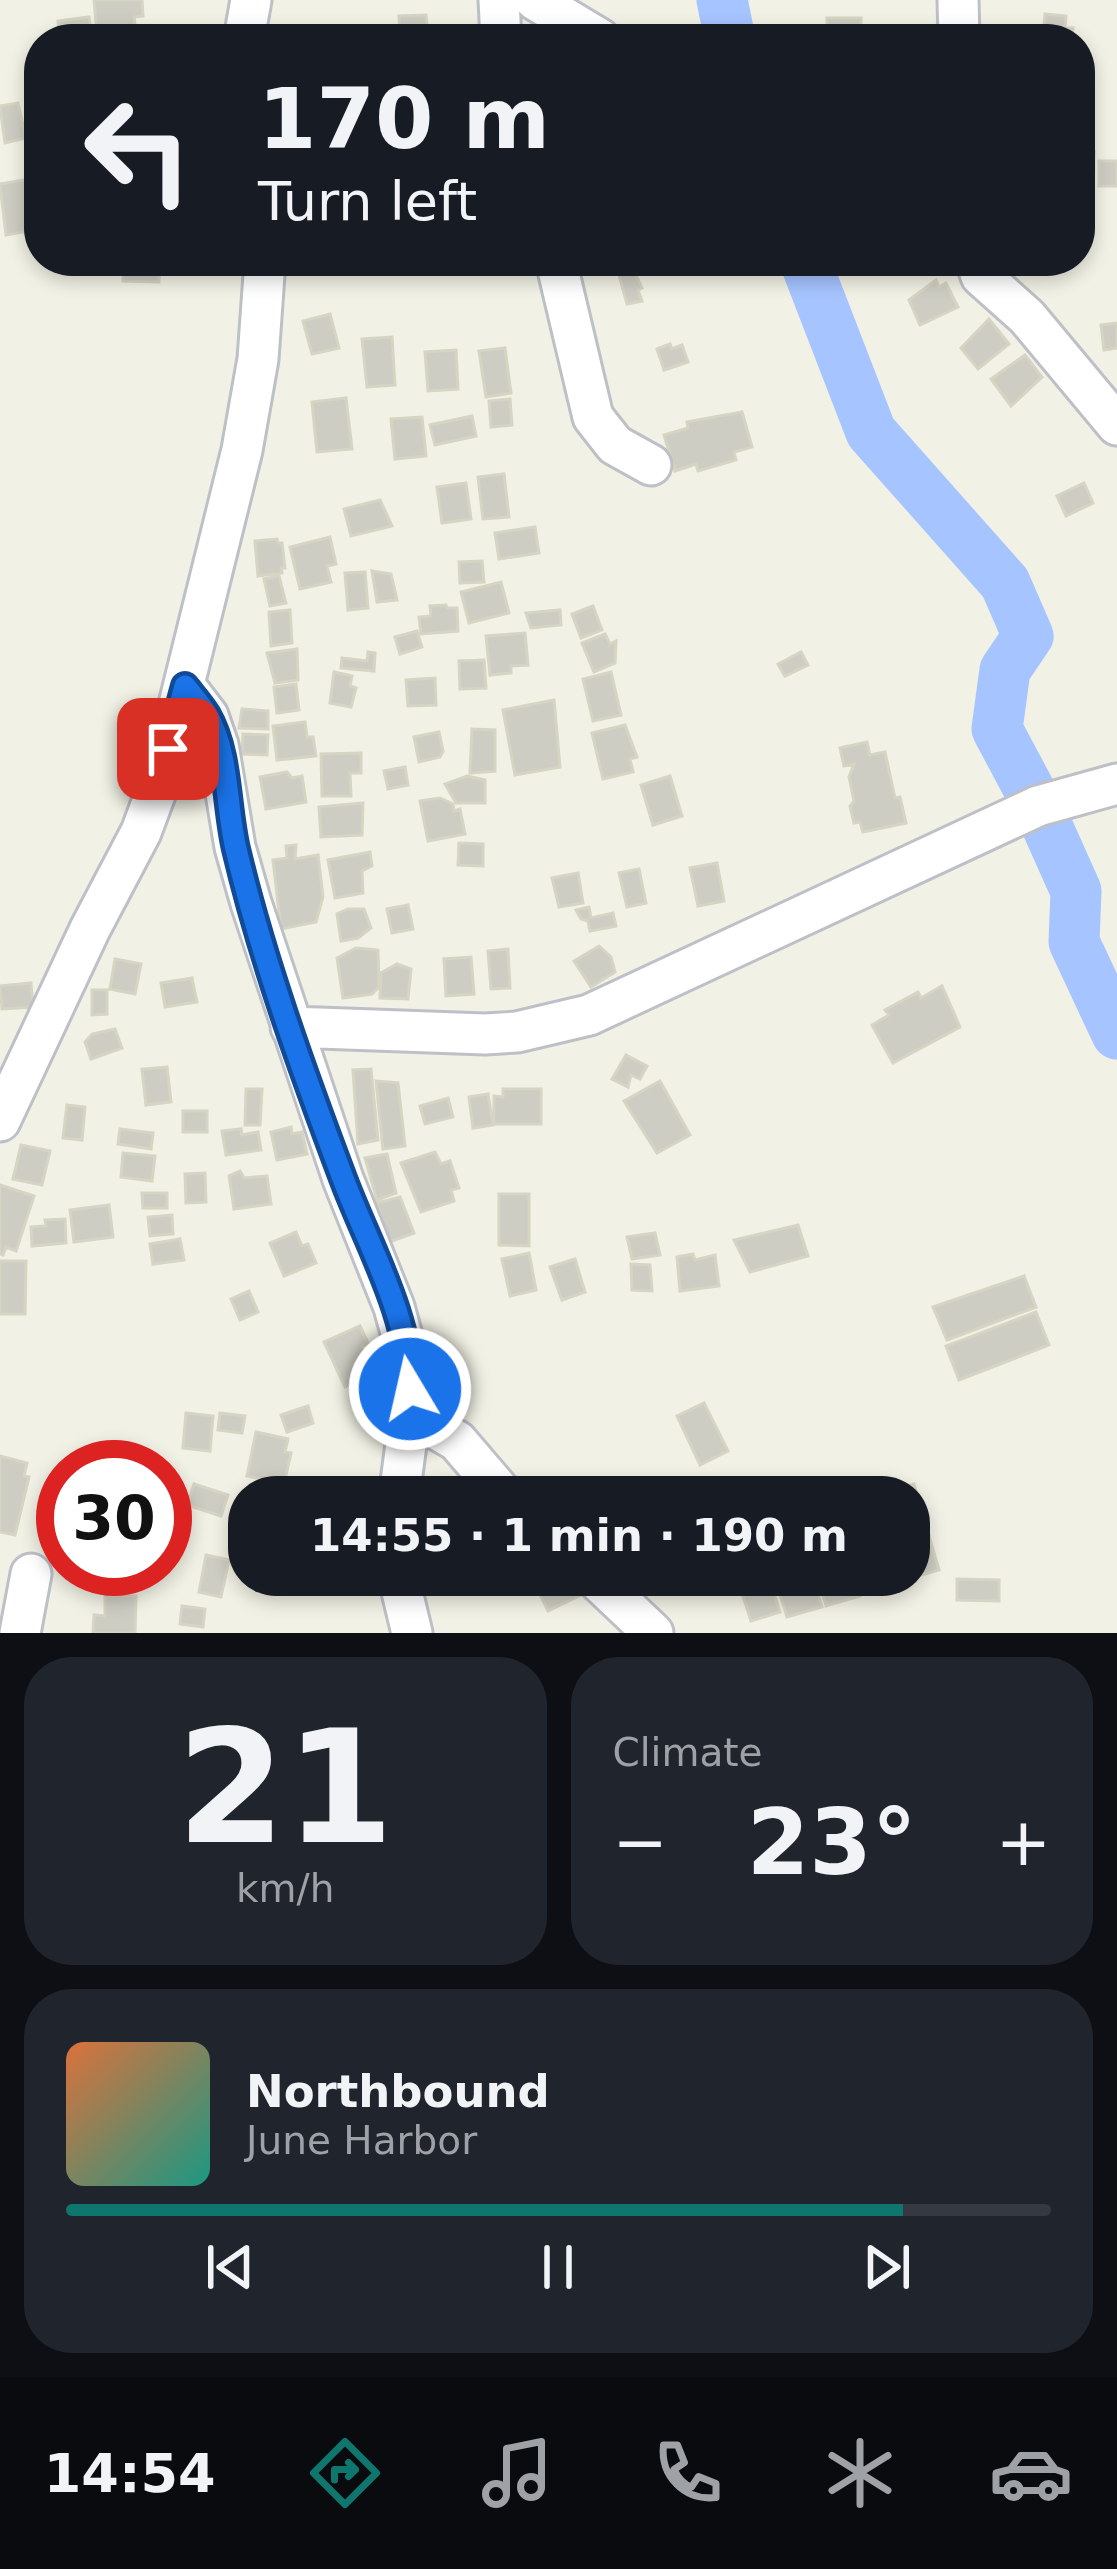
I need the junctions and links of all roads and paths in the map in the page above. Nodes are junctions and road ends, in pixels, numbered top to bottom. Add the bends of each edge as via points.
1 (536, 0) edge
2 (575, 24) edge
3 (264, 276) edge
4 (560, 276) edge
5 (983, 276) edge
6 (1117, 425) edge
7 (651, 465) dead end
8 (185, 686) junction
9 (1117, 784) edge
10 (291, 1027) junction
11 (0, 1121) edge
12 (410, 1414) junction
13 (402, 1476) edge
14 (487, 1476) edge
15 (32, 1574) dead end
16 (403, 1596) edge
17 (614, 1596) edge
18 (20, 1633) edge
19 (412, 1633) edge
20 (653, 1633) edge

1 - 2 street
3 - 8 street via 242,450
4 - 7 street via 593,417 615,445
5 - 6 street
8 - 10 street via 218,745 235,847
8 - 11 street via 141,832
9 - 10 street via 1038,806 589,1015 485,1034
10 - 12 street via 394,1307 410,1365
12 - 13 street
12 - 14 street via 457,1441
15 - 18 street
16 - 19 street
17 - 20 street

